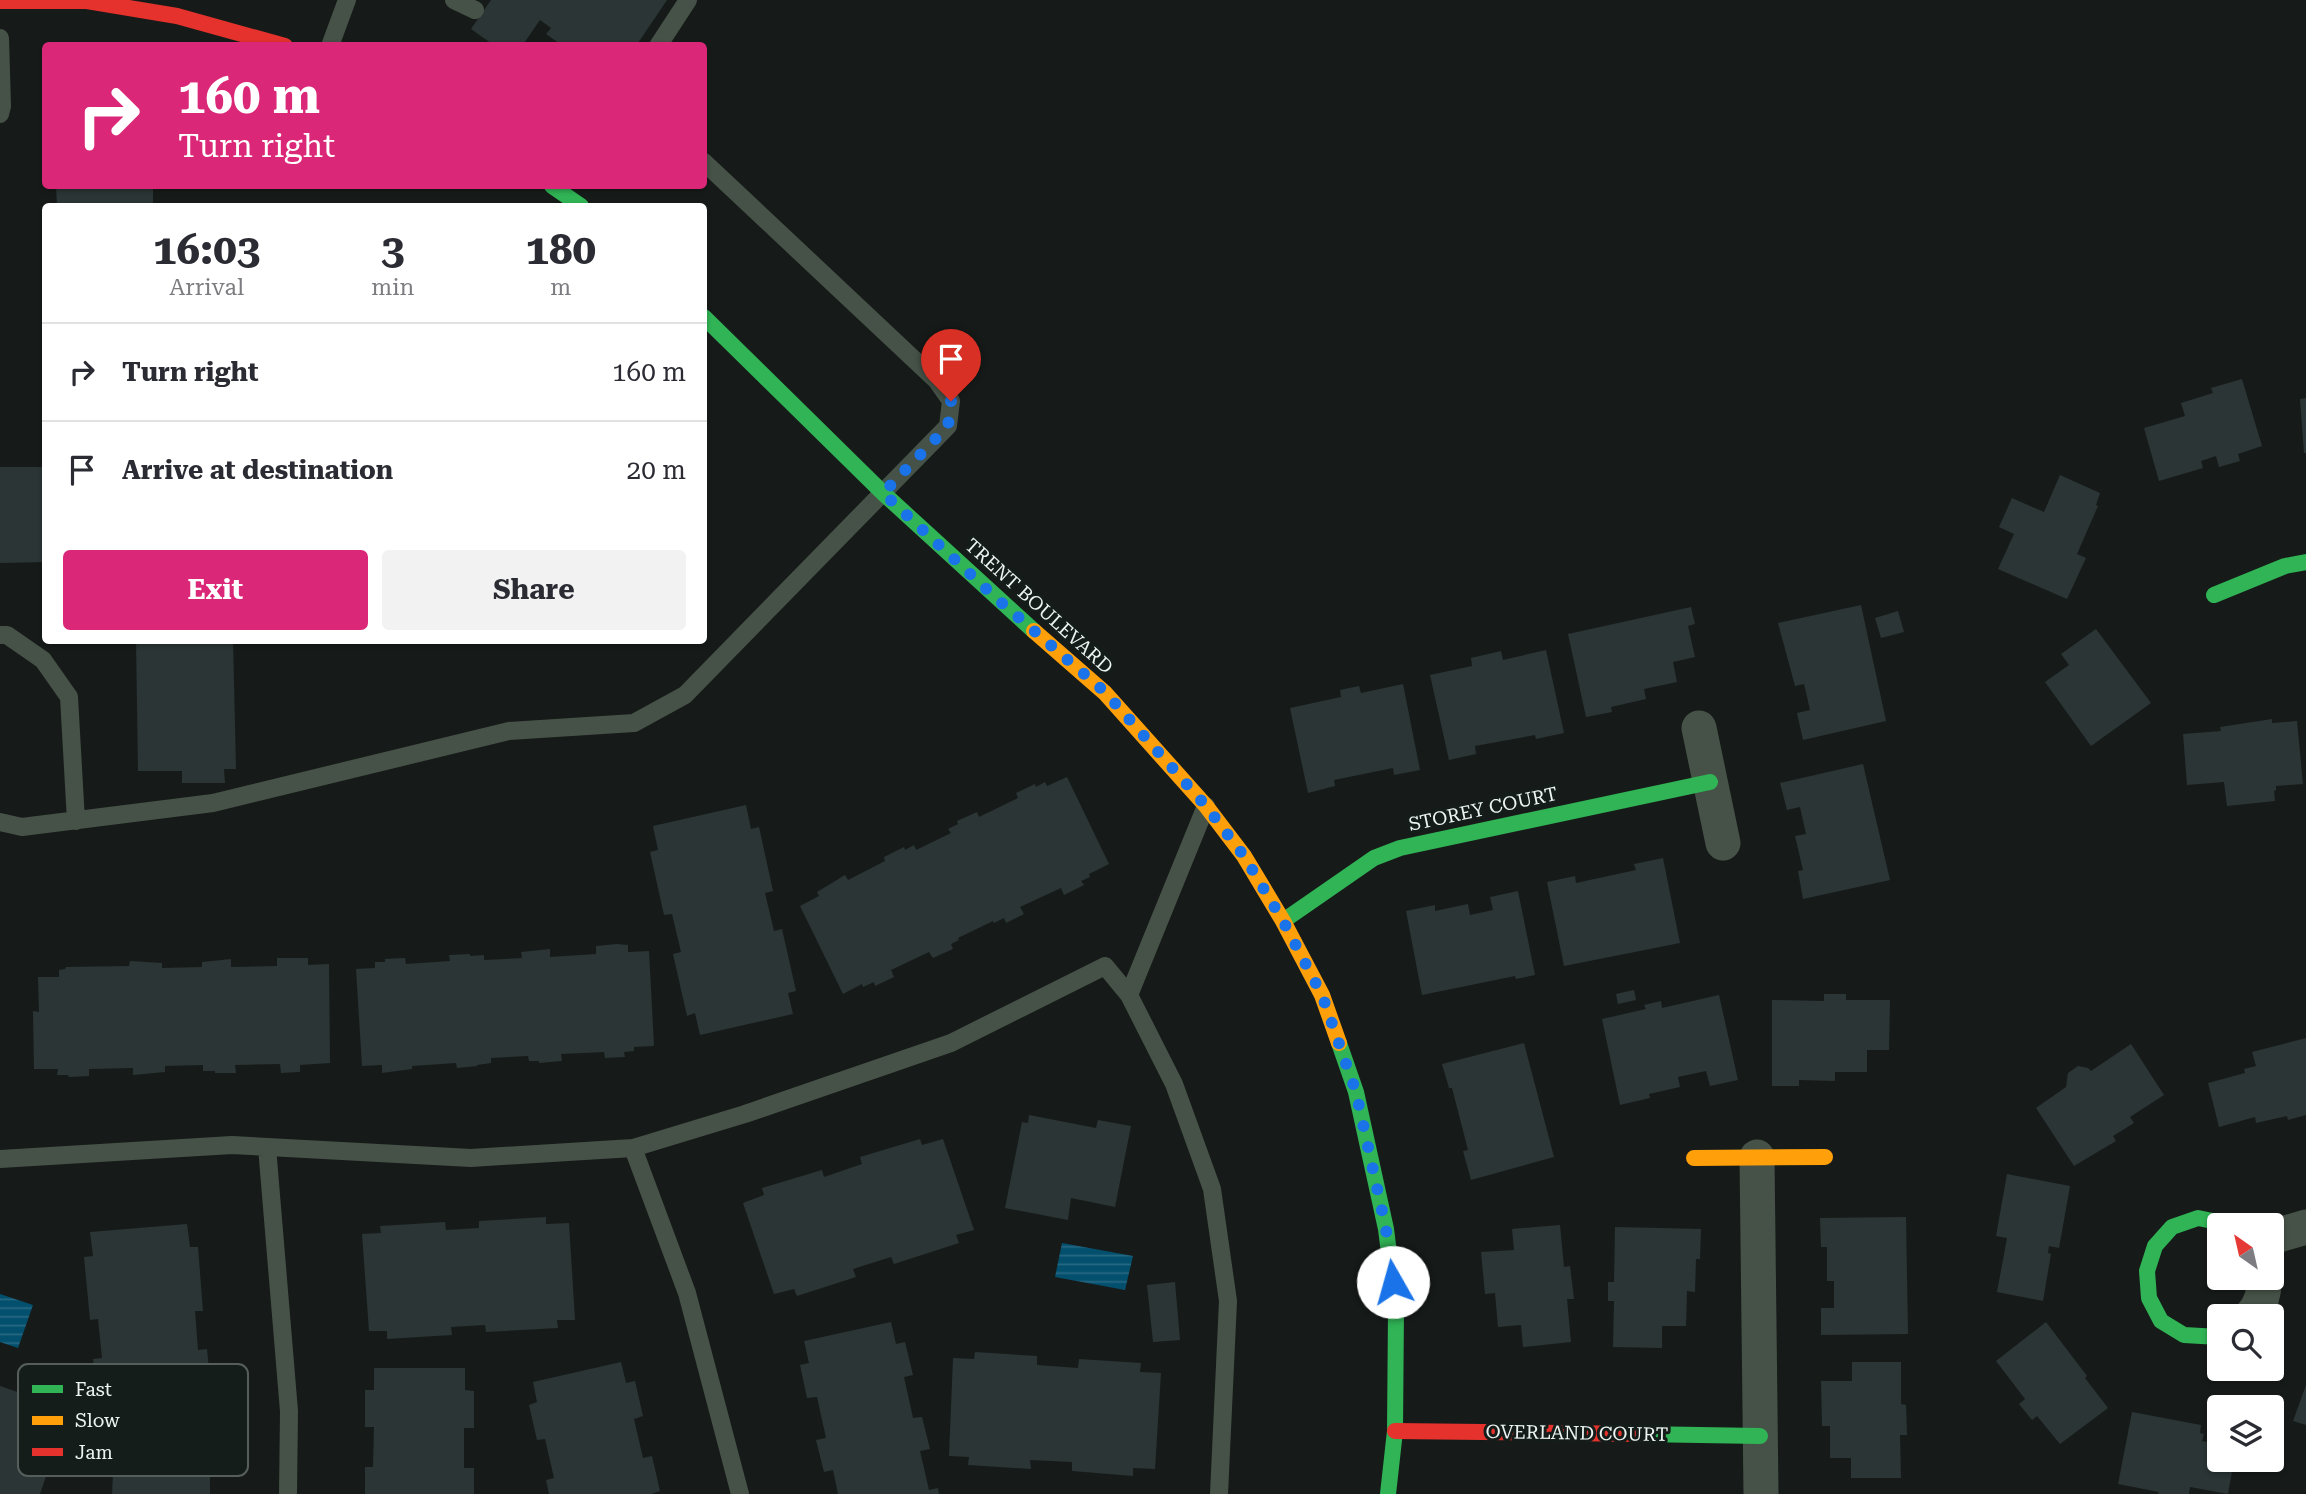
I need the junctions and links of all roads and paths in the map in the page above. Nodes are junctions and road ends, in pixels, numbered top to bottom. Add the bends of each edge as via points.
1 (348, 0) edge
2 (454, 0) edge
3 (688, 0) edge
4 (0, 1) edge
5 (180, 8) edge
6 (475, 10) dead end
7 (0, 38) edge
8 (274, 42) edge
9 (332, 42) edge
10 (661, 42) edge
11 (0, 114) edge
12 (707, 165) edge
13 (556, 189) edge
14 (577, 203) edge
15 (707, 320) edge
16 (883, 493) junction
17 (2306, 562) edge
18 (2214, 595) dead end
19 (0, 635) edge
20 (1699, 728) dead end
21 (1710, 782) junction
22 (1206, 806) junction
23 (76, 821) junction
24 (0, 822) edge
25 (1723, 843) dead end
26 (1283, 921) junction
27 (1129, 995) junction
28 (267, 1147) junction
29 (633, 1148) junction
30 (1694, 1157) dead end
31 (1758, 1157) junction
32 (1825, 1157) dead end
33 (0, 1159) edge
34 (2207, 1219) edge
35 (2306, 1227) edge
36 (2284, 1233) edge
37 (2207, 1337) edge
38 (1395, 1431) junction
39 (1760, 1436) junction
40 (288, 1494) edge
41 (740, 1494) edge
42 (1219, 1494) edge
43 (1388, 1494) edge
44 (1761, 1494) edge

1 - 9 lane
2 - 6 lane
3 - 10 lane
4 - 5 street
5 - 8 street
7 - 11 lane
12 - 16 lane via 937,381 951,401 948,426
13 - 14 street
15 - 16 street, TRENT BOULEVARD
16 - 22 street, TRENT BOULEVARD via 1105,692
16 - 23 lane via 685,695 634,723 509,732 213,803
17 - 18 street
19 - 23 lane via 7,635 43,660 69,697
20 - 21 street
21 - 25 street
21 - 26 street, STOREY COURT via 1401,848 1374,858
22 - 26 street, TRENT BOULEVARD via 1244,856
22 - 27 lane
23 - 24 lane via 22,827
26 - 38 street, TRENT BOULEVARD via 1322,995 1356,1092 1384,1217 1396,1309
27 - 29 lane via 1105,966 951,1043
27 - 42 lane via 1174,1084 1212,1189 1228,1301
28 - 29 lane via 471,1158
28 - 33 lane via 232,1145
28 - 40 lane via 289,1411
29 - 41 lane via 687,1293
30 - 31 street
31 - 32 street
31 - 39 street
34 - 37 street via 2171,1228 2154,1245 2146,1267 2145,1290 2154,1312 2171,1329 2193,1338
35 - 36 street
38 - 39 street, OVERLAND COURT
38 - 43 street, TRENT BOULEVARD
39 - 44 street

